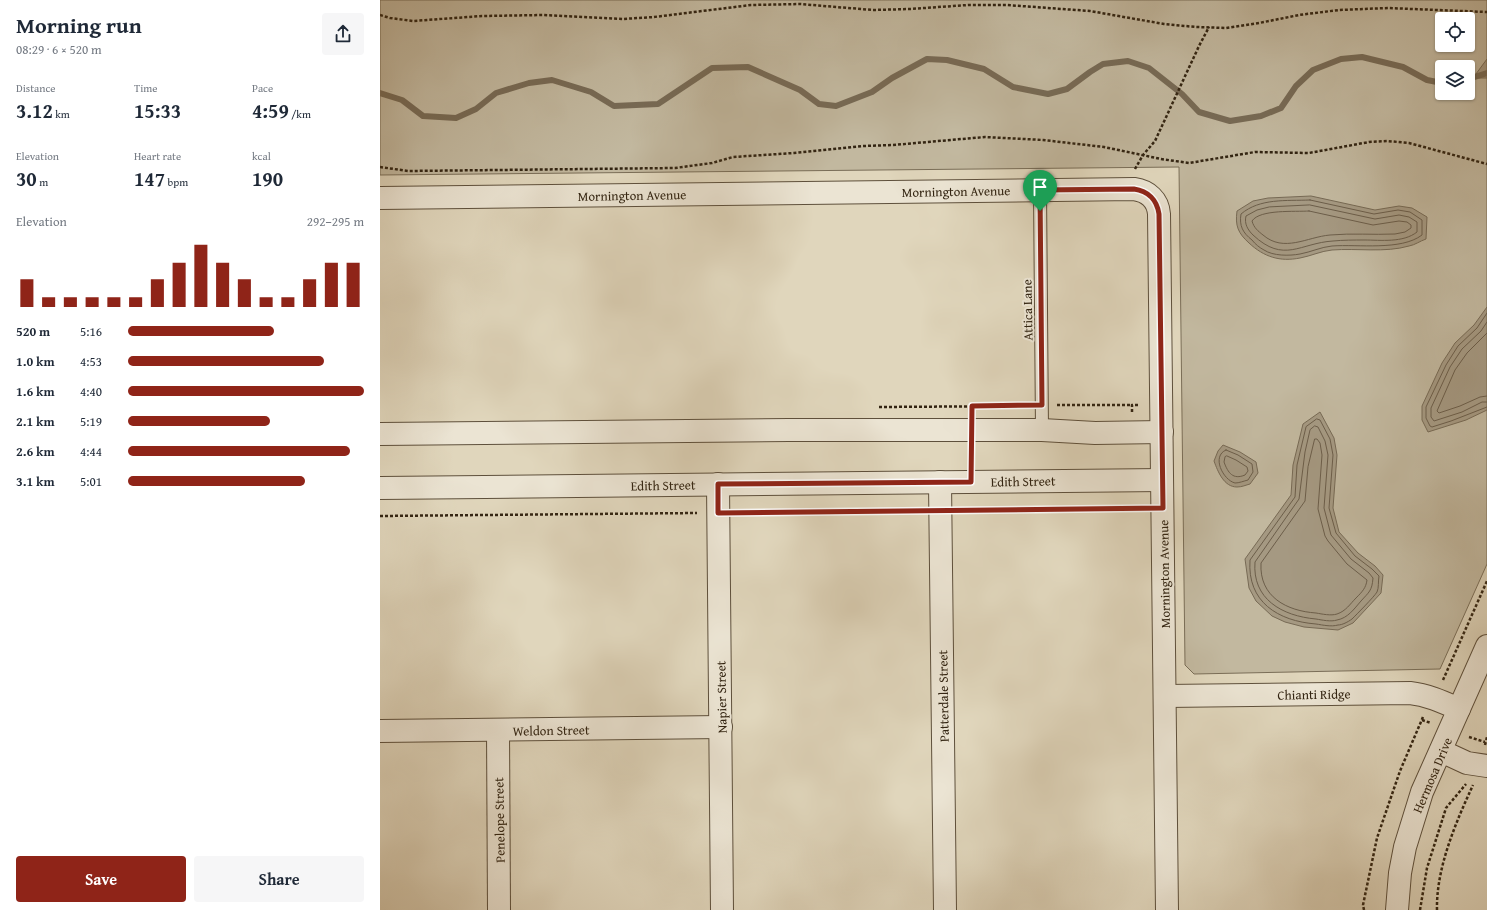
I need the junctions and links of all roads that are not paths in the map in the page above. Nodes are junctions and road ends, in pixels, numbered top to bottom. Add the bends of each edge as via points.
1 (1040, 190) junction
2 (380, 198) edge
3 (1042, 430) junction
4 (1162, 432) junction
5 (380, 434) edge
6 (1162, 480) junction
7 (940, 482) junction
8 (718, 484) junction
9 (380, 488) edge
10 (1487, 646) edge
11 (1166, 696) junction
12 (1459, 709) junction
13 (721, 727) junction
14 (498, 730) junction
15 (380, 731) edge
16 (1441, 751) junction
17 (1479, 771) edge
18 (499, 910) edge
19 (722, 910) edge
20 (945, 910) edge
21 (1167, 910) edge
22 (1396, 910) edge

1 - 2 street, Mornington Avenue
1 - 3 lane, Attica Lane
1 - 4 street, Mornington Avenue via 1134,189 1147,193 1157,205
3 - 4 street via 1095,433
3 - 5 street
4 - 6 street, Mornington Avenue
6 - 7 street, Edith Street
6 - 11 street, Mornington Avenue
7 - 8 street, Edith Street
7 - 20 street, Patterdale Street
8 - 9 street, Edith Street
8 - 13 street, Napier Street
10 - 12 street, Hermosa Drive
11 - 12 street, Chianti Ridge via 1410,692 1435,698
11 - 21 street, Mornington Avenue
12 - 16 street, Hermosa Drive
13 - 14 street, Weldon Street
13 - 19 street, Napier Street
14 - 15 street, Weldon Street
14 - 18 street, Penelope Street
16 - 17 street
16 - 22 street, Hermosa Drive via 1422,792 1405,847

